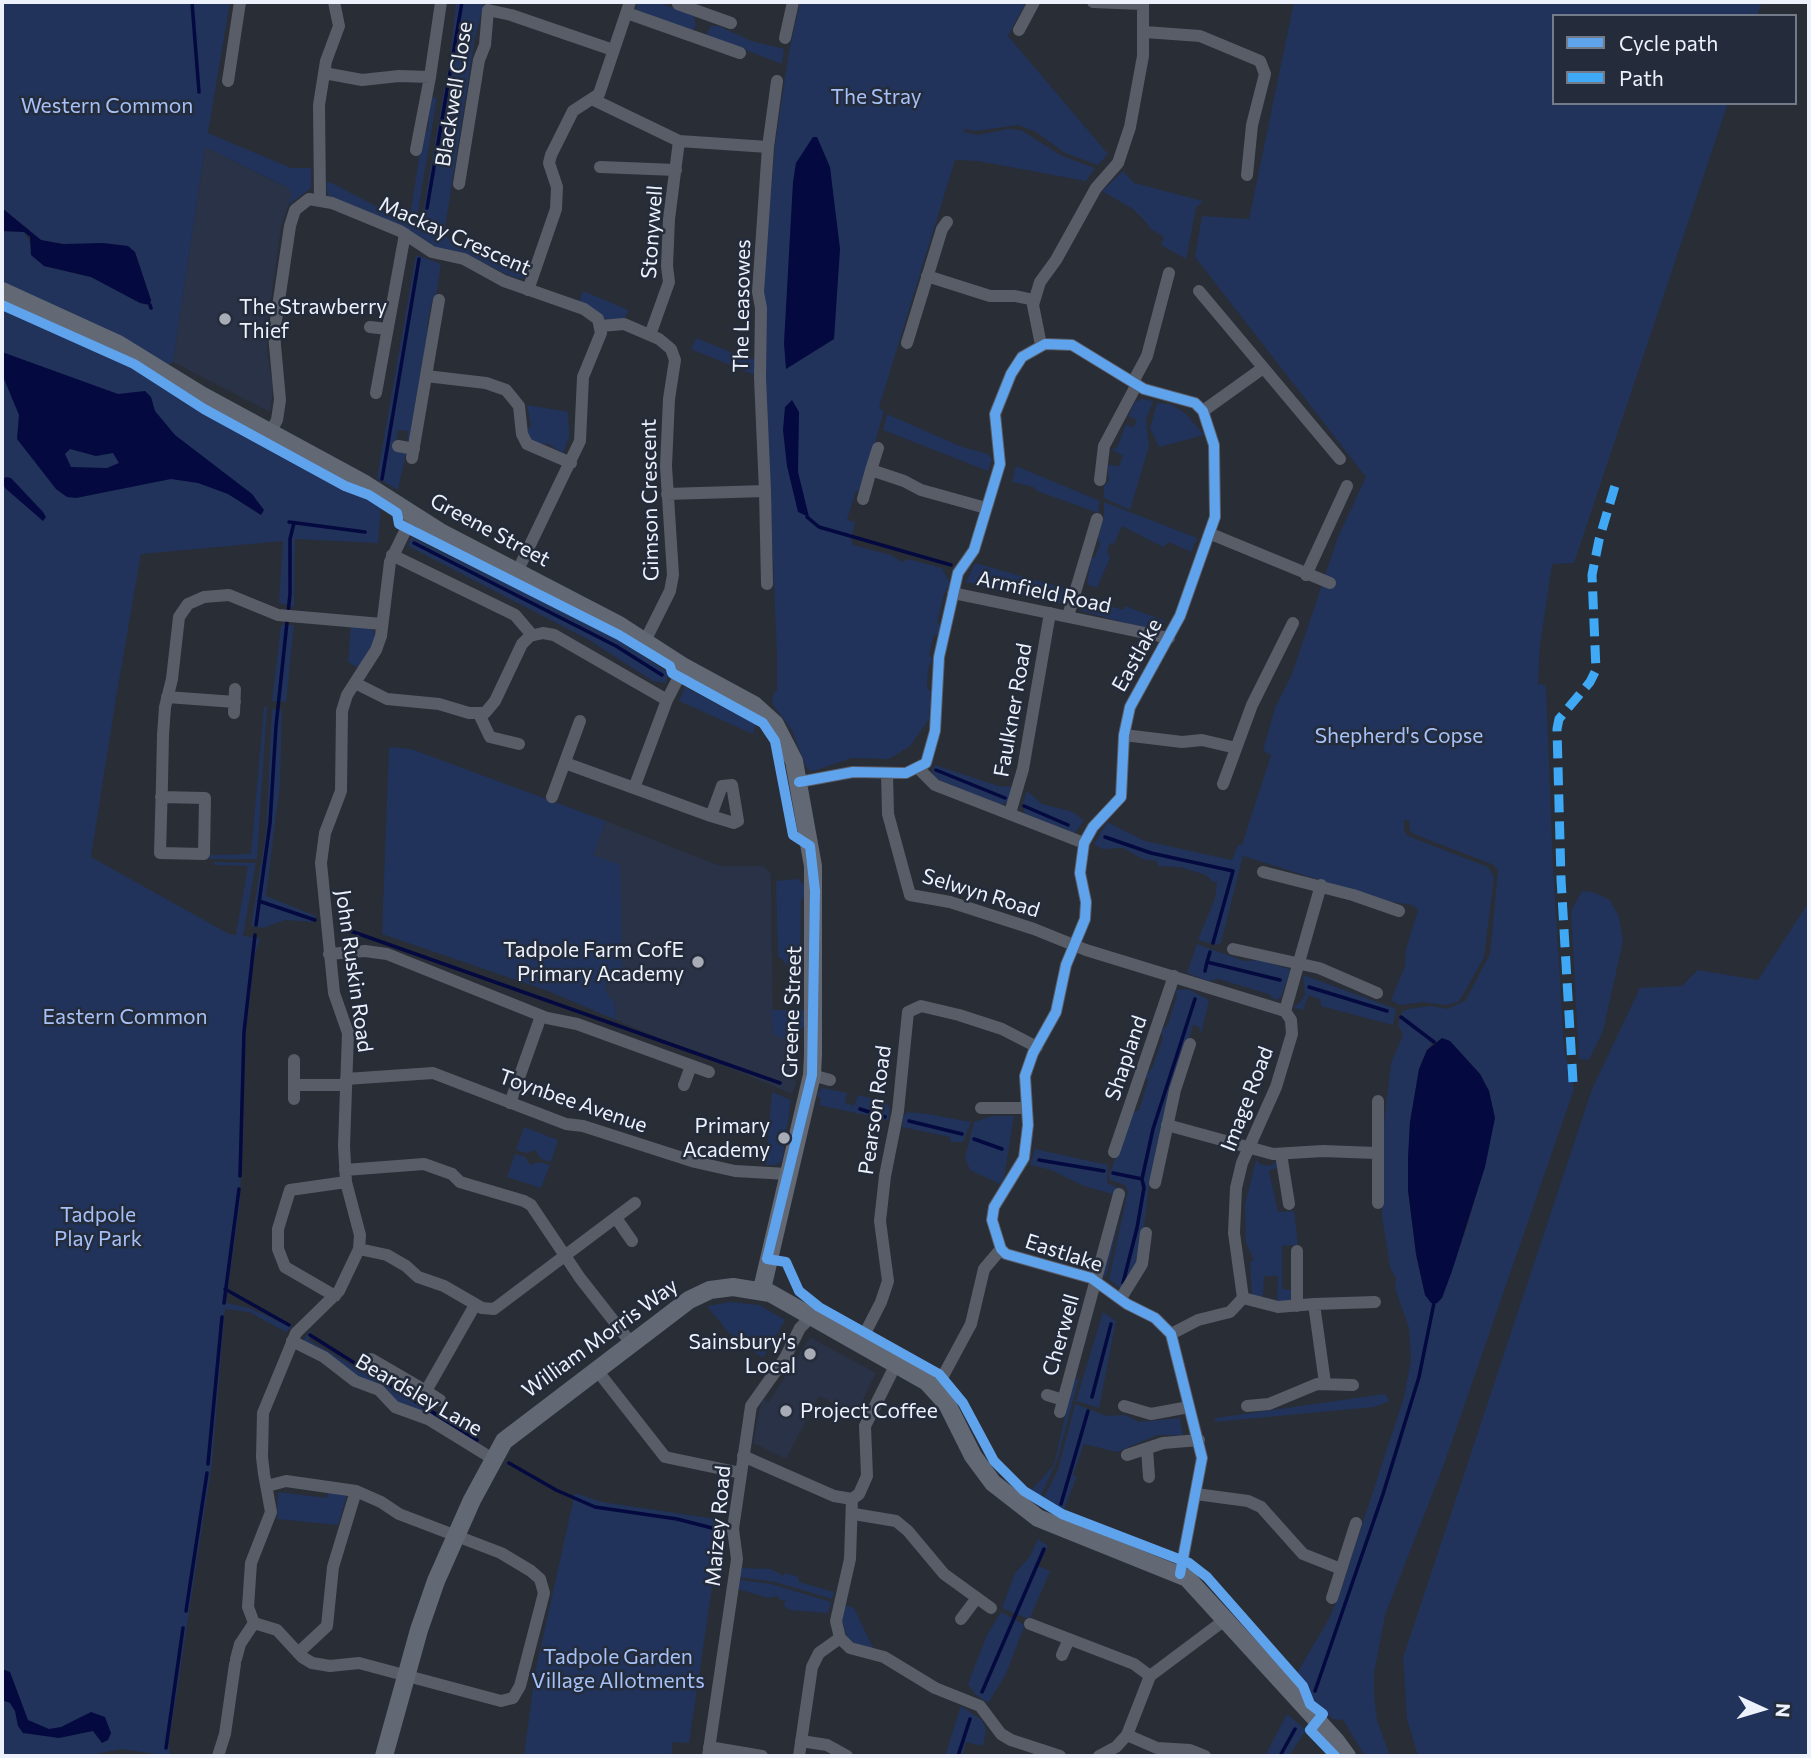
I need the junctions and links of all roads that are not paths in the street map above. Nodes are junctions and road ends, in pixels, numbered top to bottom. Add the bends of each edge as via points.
1 (240, 2) edge
2 (334, 2) edge
3 (441, 2) edge
4 (793, 2) edge
5 (1034, 2) edge
6 (1093, 2) edge
7 (1143, 3) edge
8 (678, 4) dead end
9 (488, 6) edge
10 (628, 7) edge
11 (706, 14) junction
12 (731, 23) dead end
13 (1019, 30) dead end
14 (1144, 32) junction
15 (697, 38) junction
16 (785, 38) dead end
17 (613, 50) junction
18 (740, 53) dead end
19 (324, 73) junction
20 (430, 77) junction
21 (228, 81) dead end
22 (777, 81) dead end
23 (594, 100) junction
24 (679, 141) junction
25 (768, 147) junction
26 (416, 150) dead end
27 (600, 167) dead end
28 (676, 170) junction
29 (1247, 175) dead end
30 (459, 184) dead end
31 (320, 198) junction
32 (947, 222) dead end
33 (405, 234) junction
34 (1169, 273) dead end
35 (927, 276) junction
36 (528, 290) junction
37 (2, 291) edge
38 (1199, 291) dead end
39 (439, 300) dead end
40 (1034, 300) junction
41 (600, 326) junction
42 (370, 327) dead end
43 (387, 329) junction
44 (650, 335) junction
45 (907, 343) dead end
46 (1041, 345) junction
47 (1263, 368) junction
48 (426, 376) junction
49 (1135, 383) junction
50 (376, 393) dead end
51 (1203, 411) junction
52 (270, 433) junction
53 (398, 446) dead end
54 (878, 448) dead end
55 (1340, 459) dead end
56 (571, 463) junction
57 (872, 470) junction
58 (1100, 480) dead end
59 (1347, 486) dead end
60 (765, 491) junction
61 (667, 494) junction
62 (863, 499) dead end
63 (986, 508) junction
64 (414, 515) junction
65 (1097, 519) dead end
66 (1211, 534) junction
67 (392, 555) junction
68 (517, 572) junction
69 (1307, 575) junction
70 (1330, 583) dead end
71 (767, 584) dead end
72 (953, 593) junction
73 (1049, 613) junction
74 (1068, 616) junction
75 (1293, 623) dead end
76 (382, 624) junction
77 (533, 635) junction
78 (1169, 638) junction
79 (645, 641) junction
80 (684, 667) junction
81 (355, 683) junction
82 (167, 696) junction
83 (667, 700) junction
84 (235, 701) dead end
85 (479, 714) junction
86 (580, 721) dead end
87 (1125, 735) junction
88 (519, 744) dead end
89 (1236, 748) junction
90 (565, 763) junction
91 (919, 769) junction
92 (887, 774) junction
93 (799, 782) junction
94 (1223, 784) dead end
95 (634, 788) junction
96 (162, 797) junction
97 (552, 797) dead end
98 (1010, 813) junction
99 (711, 817) dead end
100 (1084, 843) junction
101 (1263, 872) dead end
102 (1321, 886) junction
103 (1399, 911) dead end
104 (1074, 946) junction
105 (1233, 949) dead end
106 (329, 954) junction
107 (1298, 964) junction
108 (1174, 976) junction
109 (1377, 993) dead end
110 (1285, 1011) junction
111 (541, 1016) junction
112 (1190, 1044) dead end
113 (1037, 1047) junction
114 (294, 1060) dead end
115 (691, 1066) junction
116 (709, 1072) dead end
117 (811, 1075) junction
118 (830, 1080) dead end
119 (346, 1082) junction
120 (294, 1085) junction
121 (684, 1086) dead end
122 (294, 1099) dead end
123 (1378, 1101) dead end
124 (510, 1103) junction
125 (981, 1108) dead end
126 (1026, 1108) junction
127 (1167, 1125) junction
128 (1250, 1147) junction
129 (1114, 1152) dead end
130 (1376, 1153) junction
131 (1281, 1154) junction
132 (787, 1174) junction
133 (346, 1176) junction
134 (1155, 1182) dead end
135 (1119, 1194) dead end
136 (635, 1203) dead end
137 (1378, 1203) dead end
138 (1289, 1204) dead end
139 (616, 1218) junction
140 (1146, 1233) dead end
141 (632, 1241) dead end
142 (359, 1249) junction
143 (1001, 1249) junction
144 (1297, 1251) dead end
145 (565, 1257) junction
146 (1097, 1281) junction
147 (762, 1289) junction
148 (335, 1296) junction
149 (1121, 1298) junction
150 (1242, 1298) junction
151 (1375, 1302) dead end
152 (1314, 1304) junction
153 (475, 1305) junction
154 (1297, 1306) junction
155 (811, 1317) junction
156 (1171, 1334) junction
157 (292, 1341) junction
158 (631, 1343) junction
159 (859, 1345) junction
160 (371, 1359) dead end
161 (896, 1364) junction
162 (596, 1369) junction
163 (1325, 1383) junction
164 (1353, 1385) dead end
165 (936, 1389) junction
166 (426, 1391) junction
167 (1048, 1395) dead end
168 (440, 1400) dead end
169 (1124, 1406) dead end
170 (1247, 1406) dead end
171 (1189, 1407) junction
172 (1199, 1440) junction
173 (1147, 1449) junction
174 (1127, 1455) dead end
175 (743, 1457) junction
176 (493, 1459) junction
177 (741, 1473) junction
178 (1149, 1477) dead end
179 (267, 1486) junction
180 (356, 1491) junction
181 (1196, 1494) junction
182 (852, 1499) junction
183 (854, 1514) junction
184 (1356, 1523) dead end
185 (455, 1536) junction
186 (1341, 1569) junction
187 (1180, 1574) junction
188 (1332, 1598) dead end
189 (976, 1599) junction
190 (991, 1608) dead end
191 (961, 1619) dead end
192 (1226, 1619) junction
193 (254, 1623) junction
194 (1030, 1624) dead end
195 (840, 1638) junction
196 (1069, 1639) junction
197 (298, 1653) junction
198 (1062, 1655) dead end
199 (405, 1676) junction
200 (1150, 1676) junction
201 (1127, 1735) junction
202 (801, 1741) junction
203 (708, 1752) edge
204 (1157, 1752) edge
205 (218, 1756) edge
206 (384, 1756) edge
207 (762, 1756) edge
208 (799, 1756) edge
209 (846, 1756) edge
210 (1060, 1756) edge
211 (1099, 1756) edge
212 (1205, 1756) edge
213 (1347, 1756) edge

1 - 21 street
2 - 19 street via 338,26
3 - 20 street
4 - 16 street
5 - 13 street
6 - 7 street
7 - 14 street
8 - 11 street
9 - 17 street, Blackwell Close
9 - 30 street, Blackwell Close
10 - 15 street
10 - 17 street
11 - 12 street
11 - 15 street
14 - 29 street via 1200,36 1260,61 1265,74 1252,125
14 - 40 street via 1142,66 1119,160 1096,188 1043,276
15 - 18 street
17 - 23 street
19 - 20 street via 362,80
19 - 31 street via 319,117
20 - 26 street
22 - 25 street, The Leasowes
23 - 24 street
23 - 36 street via 573,111 549,159 557,187 556,209
24 - 25 street
24 - 28 street, Stonywell
25 - 60 street, The Leasowes via 758,290
27 - 28 street, Stonywell
28 - 44 street, Stonywell via 669,219 669,282
31 - 33 street, Mackay Crescent
31 - 52 street via 302,203 291,219 274,334 280,400
32 - 35 street
33 - 36 street, Mackay Crescent via 432,252 464,259
33 - 43 street
34 - 49 street
35 - 40 street via 989,296
35 - 45 street
36 - 41 street, Mackay Crescent via 578,306 595,316
37 - 52 street, Greene Street via 112,340
38 - 47 street
39 - 48 street
40 - 46 street
41 - 44 street, Gimson Crescent via 621,323
41 - 56 street via 600,338 583,377 582,433
42 - 43 street
43 - 50 street
44 - 61 street, Gimson Crescent via 667,344 675,359 669,399
46 - 49 street via 1072,345
46 - 63 street via 1016,364 998,405 995,422 1001,461
47 - 51 street
47 - 55 street
48 - 53 street via 413,454
48 - 56 street via 506,390 519,406 527,444
49 - 51 street via 1186,397
49 - 58 street via 1104,446
51 - 66 street, Eastlake via 1214,445 1216,498
52 - 64 street, Greene Street
54 - 57 street
56 - 68 street
57 - 62 street
57 - 63 street
59 - 69 street
60 - 61 street
60 - 71 street, The Leasowes
61 - 79 street, Gimson Crescent via 671,583
63 - 72 street via 974,550 958,573
64 - 67 street, John Ruskin Road
64 - 68 street, Greene Street
65 - 74 street
66 - 69 street
66 - 78 street, Eastlake
67 - 76 street, John Ruskin Road
67 - 77 street via 515,615
68 - 79 street, Greene Street
69 - 70 street
72 - 73 street, Armfield Road
72 - 91 street via 937,669 933,745
73 - 74 street, Armfield Road
73 - 98 street, Faulkner Road via 1023,769
74 - 78 street, Armfield Road
75 - 89 street via 1259,688
76 - 81 street, John Ruskin Road via 376,650
76 - 82 street via 279,615 229,595 192,601 179,617
77 - 83 street via 554,635
77 - 85 street via 522,644 490,709
78 - 87 street, Eastlake via 1133,700
79 - 80 street, Greene Street
80 - 83 street
80 - 93 street, Greene Street via 767,716 786,742
81 - 85 street via 387,699
81 - 106 street, John Ruskin Road via 342,711 341,791 322,847
82 - 84 street
82 - 96 street
83 - 95 street
85 - 88 street via 491,737
86 - 90 street
87 - 89 street via 1182,743 1202,740
87 - 100 street, Eastlake via 1121,797
89 - 94 street
90 - 95 street
90 - 97 street
91 - 92 street
91 - 98 street via 935,785
92 - 93 street via 847,772
92 - 104 street, Selwyn Road via 888,814 910,895 950,902
93 - 117 street, Greene Street via 815,891
95 - 99 street
96 - 96 street via 160,853 204,854 205,798
98 - 100 street
100 - 104 street, Eastlake via 1080,868 1086,915
101 - 102 street
102 - 103 street
102 - 107 street
104 - 108 street
104 - 113 street, Eastlake via 1056,1012
105 - 107 street
106 - 111 street via 387,954
106 - 119 street, John Ruskin Road via 336,1004 348,1033
107 - 109 street via 1336,974
107 - 110 street
108 - 110 street
108 - 129 street, Shapland
110 - 128 street, Image Road via 1292,1034
111 - 115 street via 577,1024
111 - 124 street
112 - 127 street
113 - 126 street, Eastlake via 1025,1076
113 - 159 street, Pearson Road via 965,1017 913,1007 905,1019 880,1220 888,1281
114 - 120 street
115 - 116 street
115 - 121 street
117 - 118 street
117 - 132 street, Greene Street
119 - 120 street, Toynbee Avenue
119 - 124 street, Toynbee Avenue via 433,1073
119 - 133 street, John Ruskin Road
120 - 122 street
123 - 130 street
124 - 132 street, Toynbee Avenue via 695,1162 735,1171
125 - 126 street
126 - 143 street, Eastlake via 1024,1158 994,1207 992,1220
127 - 128 street
127 - 134 street
128 - 131 street
128 - 150 street, Image Road via 1238,1178 1234,1212
130 - 131 street
130 - 137 street
131 - 138 street
132 - 147 street, Greene Street
133 - 142 street, John Ruskin Road
133 - 145 street via 424,1164 452,1174 460,1182 510,1195 531,1205
133 - 148 street via 290,1190 278,1229 279,1256 285,1267
135 - 146 street, Eastlake
136 - 139 street
139 - 141 street
139 - 145 street
140 - 149 street, Eastlake via 1139,1272
142 - 148 street
142 - 153 street via 393,1257 418,1277 439,1283
143 - 146 street, Eastlake via 1015,1258
143 - 165 street via 984,1269 968,1332
144 - 154 street
145 - 153 street via 494,1309
145 - 158 street
146 - 149 street, Eastlake
146 - 167 street, Cherwell via 1062,1406
147 - 155 street, William Morris Way
147 - 158 street, William Morris Way via 703,1292
148 - 157 street via 302,1324
149 - 156 street, Eastlake via 1155,1318
150 - 154 street via 1272,1306
150 - 156 street via 1230,1312 1198,1320
151 - 152 street
152 - 154 street
152 - 163 street
153 - 166 street
155 - 159 street, William Morris Way
155 - 175 street, Maizey Road via 751,1406
156 - 171 street
157 - 176 street, Beardsley Lane via 324,1357 355,1381 379,1390 395,1407 428,1419
157 - 179 street via 263,1413
158 - 162 street, William Morris Way
159 - 161 street, William Morris Way
160 - 166 street
161 - 165 street, William Morris Way
161 - 182 street via 865,1426 867,1476
162 - 176 street, William Morris Way via 510,1433
162 - 177 street via 665,1457
163 - 164 street
163 - 170 street via 1269,1404
165 - 187 street, William Morris Way via 973,1456 1017,1505 1064,1530
166 - 168 street
169 - 171 street via 1151,1414
171 - 172 street
172 - 173 street
172 - 181 street via 1202,1466
173 - 174 street
173 - 178 street
175 - 177 street, Maizey Road
175 - 182 street via 834,1496
176 - 185 street, William Morris Way
177 - 203 street, Maizey Road via 733,1529 737,1559
179 - 180 street via 286,1482
179 - 193 street via 271,1512 249,1574 247,1607
180 - 185 street
180 - 197 street via 333,1567 327,1626
181 - 186 street via 1261,1507 1303,1554
181 - 187 street
182 - 183 street
183 - 189 street via 896,1521 944,1574
183 - 195 street via 850,1559 836,1621
184 - 186 street
185 - 199 street, William Morris Way
185 - 199 street via 509,1558 531,1571 544,1586 520,1686 507,1702
186 - 188 street
187 - 192 street, William Morris Way
189 - 190 street
189 - 191 street
192 - 200 street
192 - 213 street, William Morris Way
193 - 197 street via 277,1630
193 - 205 street via 235,1662
194 - 196 street
195 - 202 street via 822,1649 814,1661
195 - 210 street via 850,1648 884,1657 935,1688 980,1706 1011,1740
196 - 198 street
196 - 200 street via 1134,1664
197 - 199 street via 317,1665 359,1663
199 - 206 street, William Morris Way
200 - 201 street
201 - 204 street
201 - 211 street
202 - 208 street
202 - 209 street via 827,1745
203 - 207 street
204 - 212 street via 1190,1750

